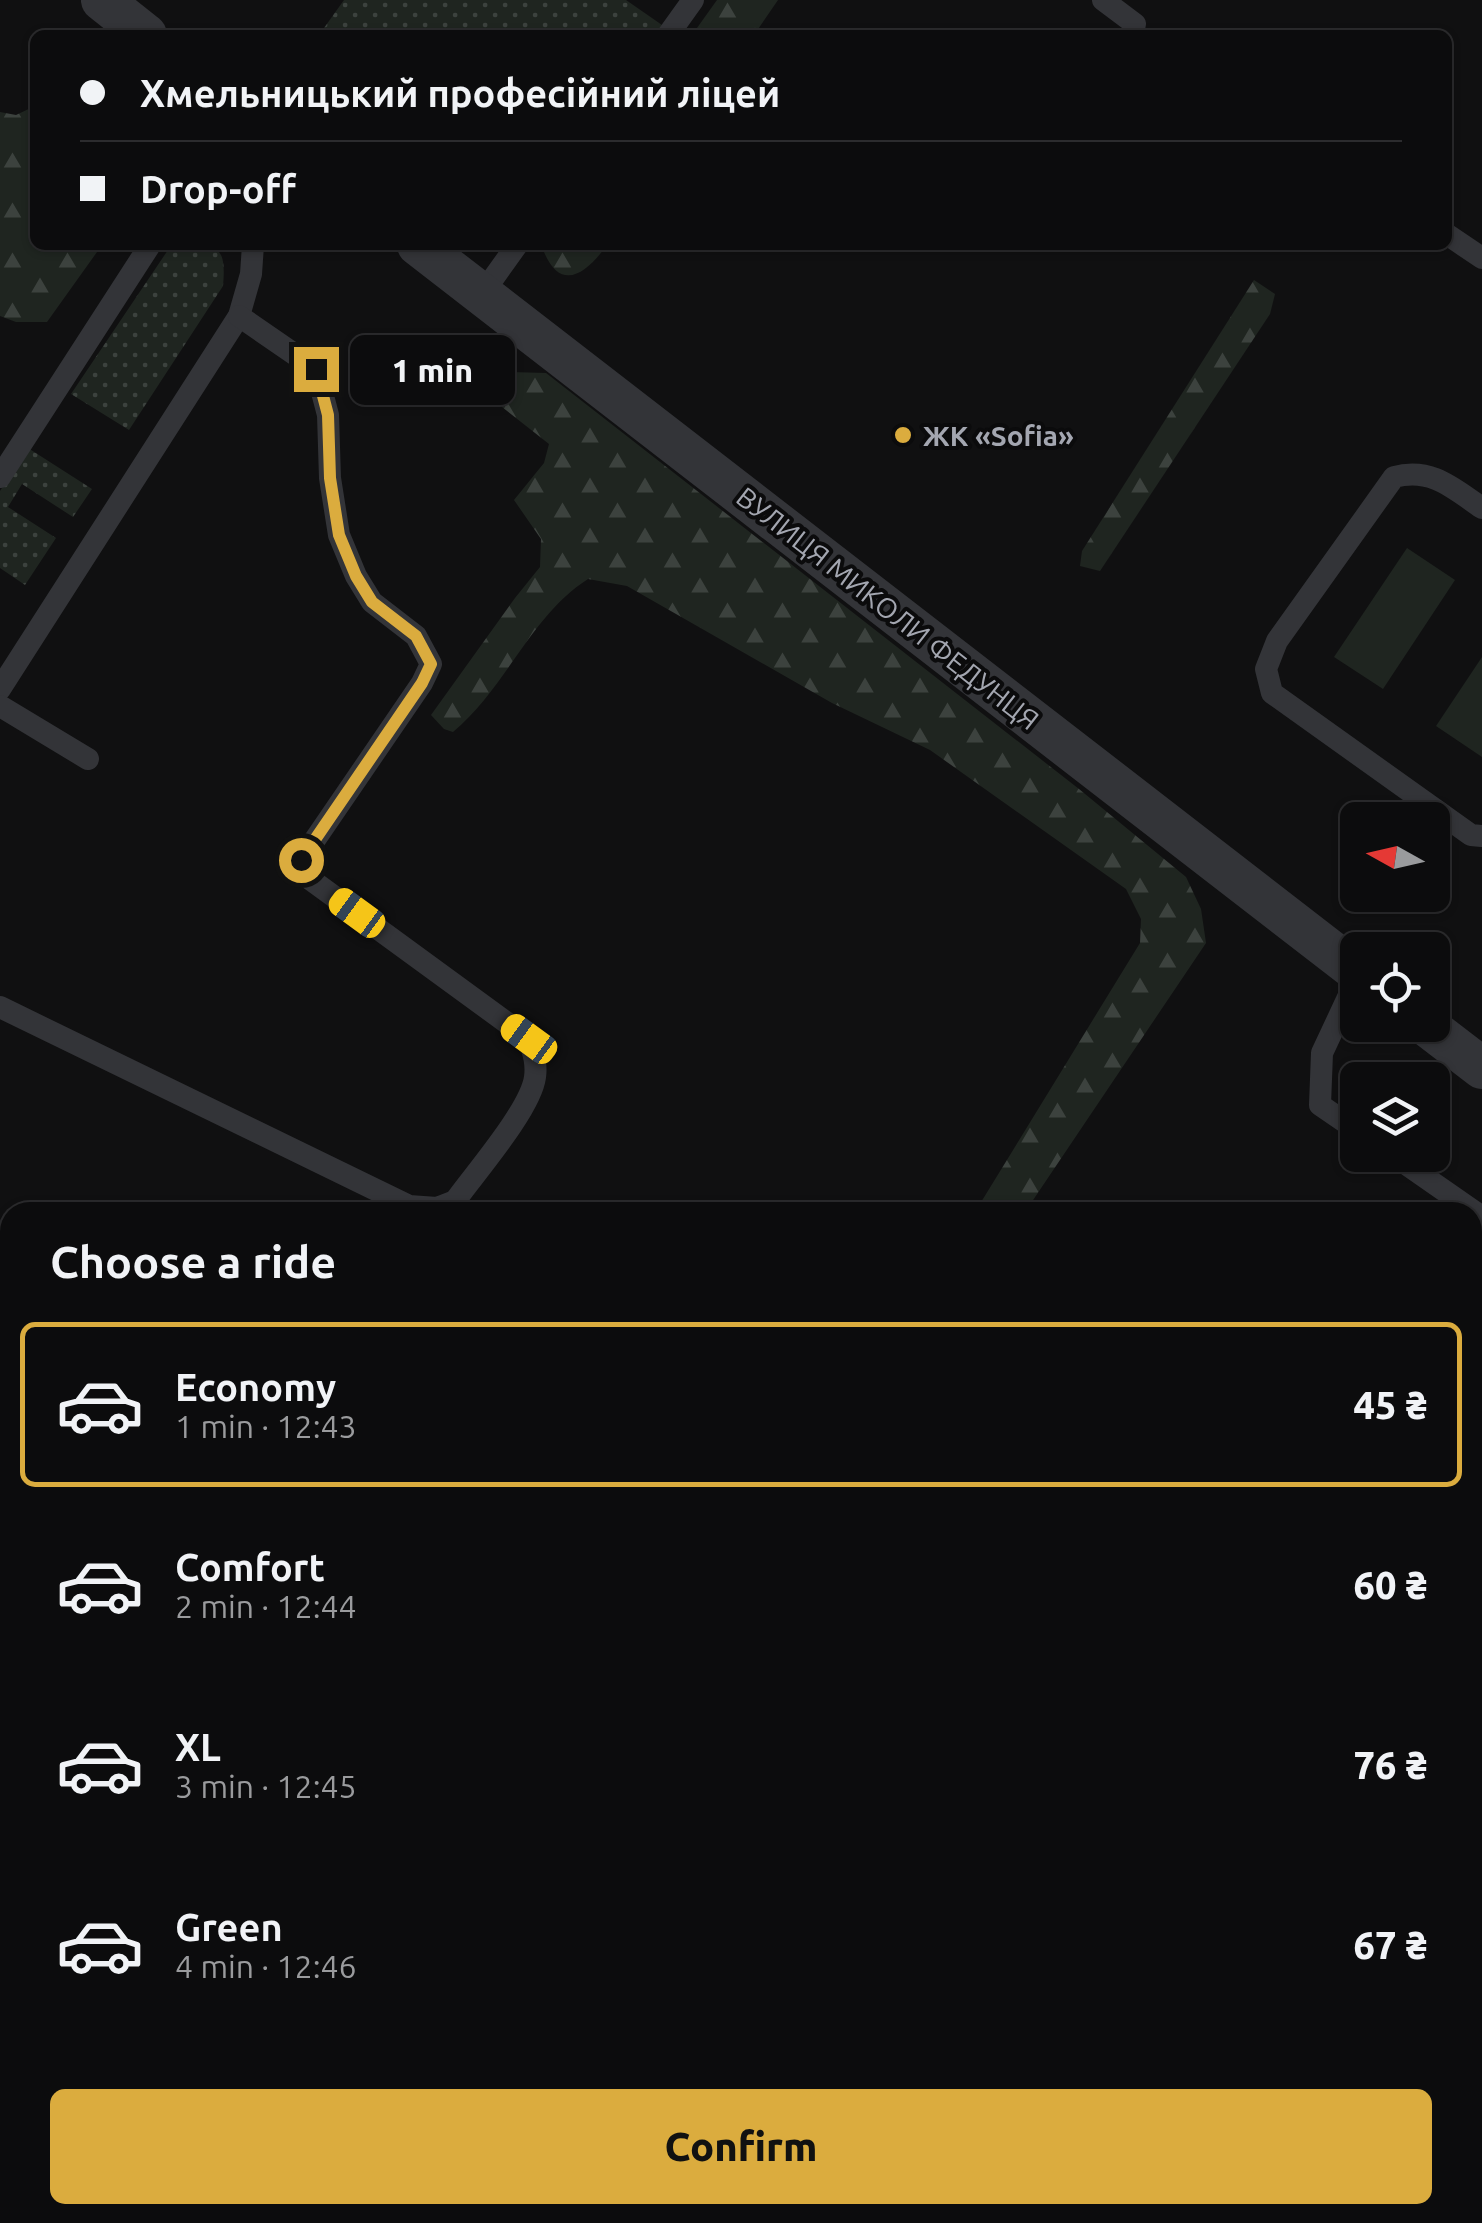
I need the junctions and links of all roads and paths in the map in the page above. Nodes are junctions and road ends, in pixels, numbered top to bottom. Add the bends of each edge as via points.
1 (102, 0) edge
2 (693, 0) edge
3 (1104, 0) edge
4 (1135, 24) dead end
5 (140, 30) edge
6 (672, 30) edge
7 (1452, 238) edge
8 (147, 250) edge
9 (253, 250) edge
10 (425, 250) edge
11 (513, 250) edge
12 (1482, 258) edge
13 (482, 294) junction
14 (239, 316) junction
15 (0, 477) edge
16 (1482, 508) edge
17 (0, 689) edge
18 (0, 706) edge
19 (88, 759) dead end
20 (1478, 839) edge
21 (1340, 960) edge
22 (0, 1007) edge
23 (1340, 1013) edge
24 (1448, 1042) edge
25 (1482, 1068) edge
26 (1340, 1119) edge
27 (1417, 1172) edge
28 (401, 1202) edge
29 (452, 1202) edge
30 (1461, 1202) edge

1 - 5 street
2 - 6 lane
3 - 4 lane
7 - 12 lane
8 - 15 lane
9 - 14 lane
10 - 13 street, ВУЛИЦЯ МИКОЛИ ФЕДУНЦЯ
11 - 13 lane
13 - 21 street, ВУЛИЦЯ МИКОЛИ ФЕДУНЦЯ
14 - 17 lane
14 - 29 lane via 316,369 328,415 339,535 372,602 416,636 431,664 299,871 529,1039 536,1062 528,1101
16 - 20 lane via 1438,478 1414,472 1394,477 1277,641 1266,669 1272,693
18 - 19 lane
22 - 28 lane
23 - 26 lane via 1322,1052 1320,1105
24 - 25 street
27 - 30 lane

